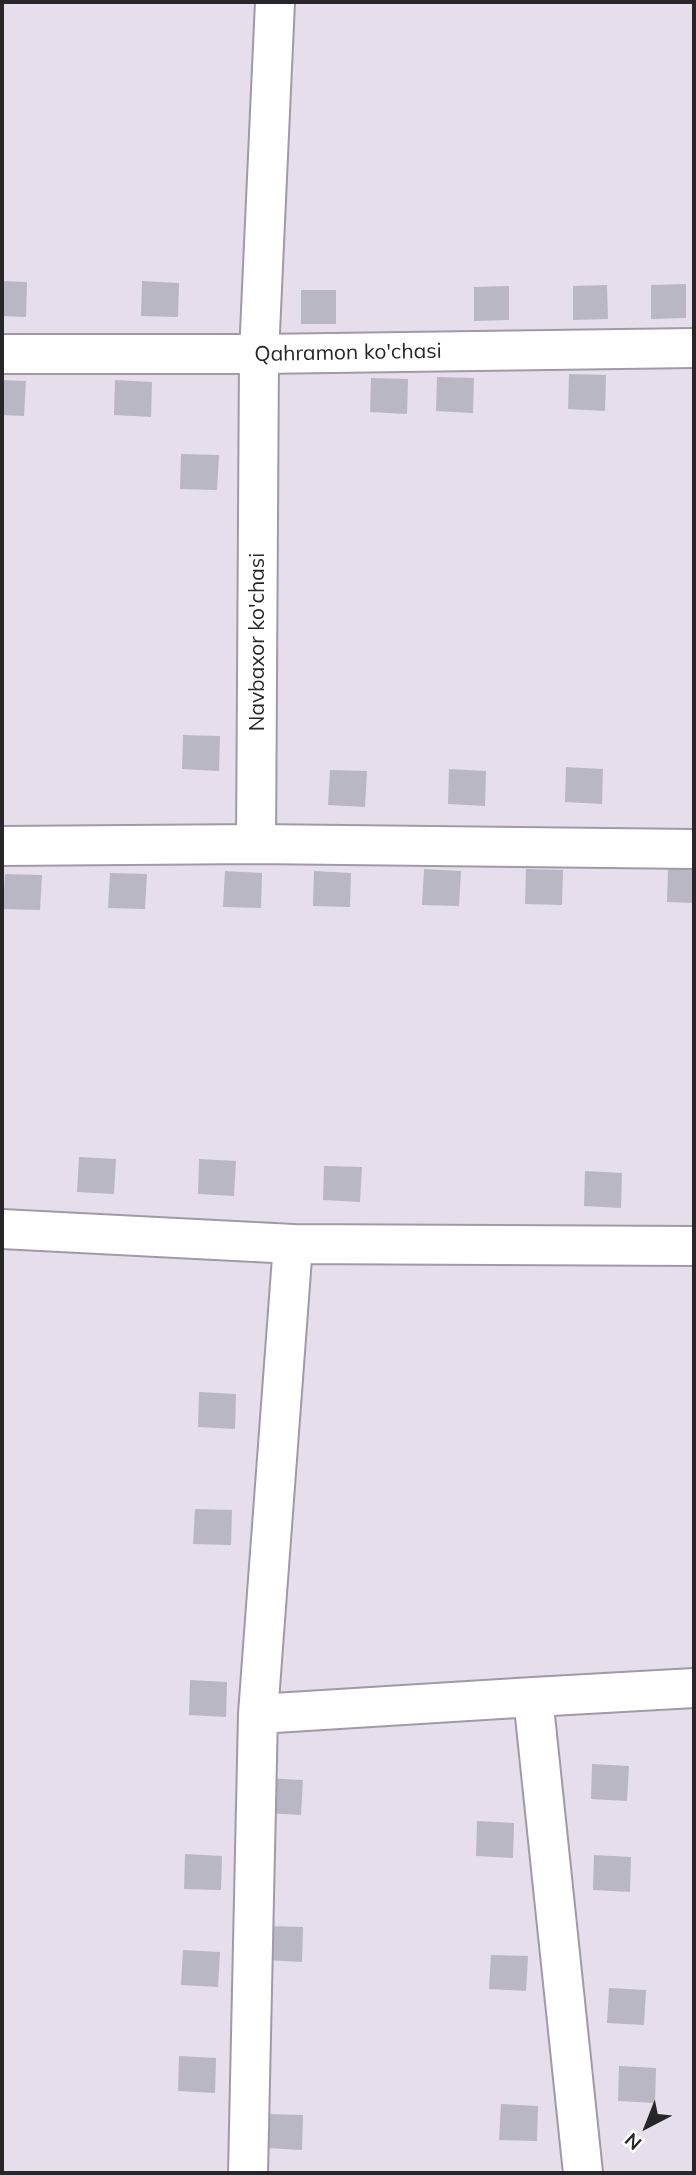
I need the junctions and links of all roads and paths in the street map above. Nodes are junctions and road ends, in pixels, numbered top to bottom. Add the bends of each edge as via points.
1 (275, 2) edge
2 (694, 348) edge
3 (2, 354) edge
4 (259, 354) junction
5 (256, 844) junction
6 (2, 846) edge
7 (694, 849) edge
8 (2, 1229) edge
9 (293, 1244) junction
10 (694, 1246) edge
11 (694, 1688) edge
12 (533, 1697) junction
13 (258, 1714) junction
14 (248, 2173) edge
15 (583, 2173) edge

1 - 4 street, Navbaxor ko'chasi
2 - 4 street, Qahramon ko'chasi
3 - 4 street, Qahramon ko'chasi
4 - 5 street, Navbaxor ko'chasi
5 - 6 street
5 - 7 street
8 - 9 street
9 - 10 street
9 - 13 street
11 - 12 street
12 - 13 street
12 - 15 street
13 - 14 street

